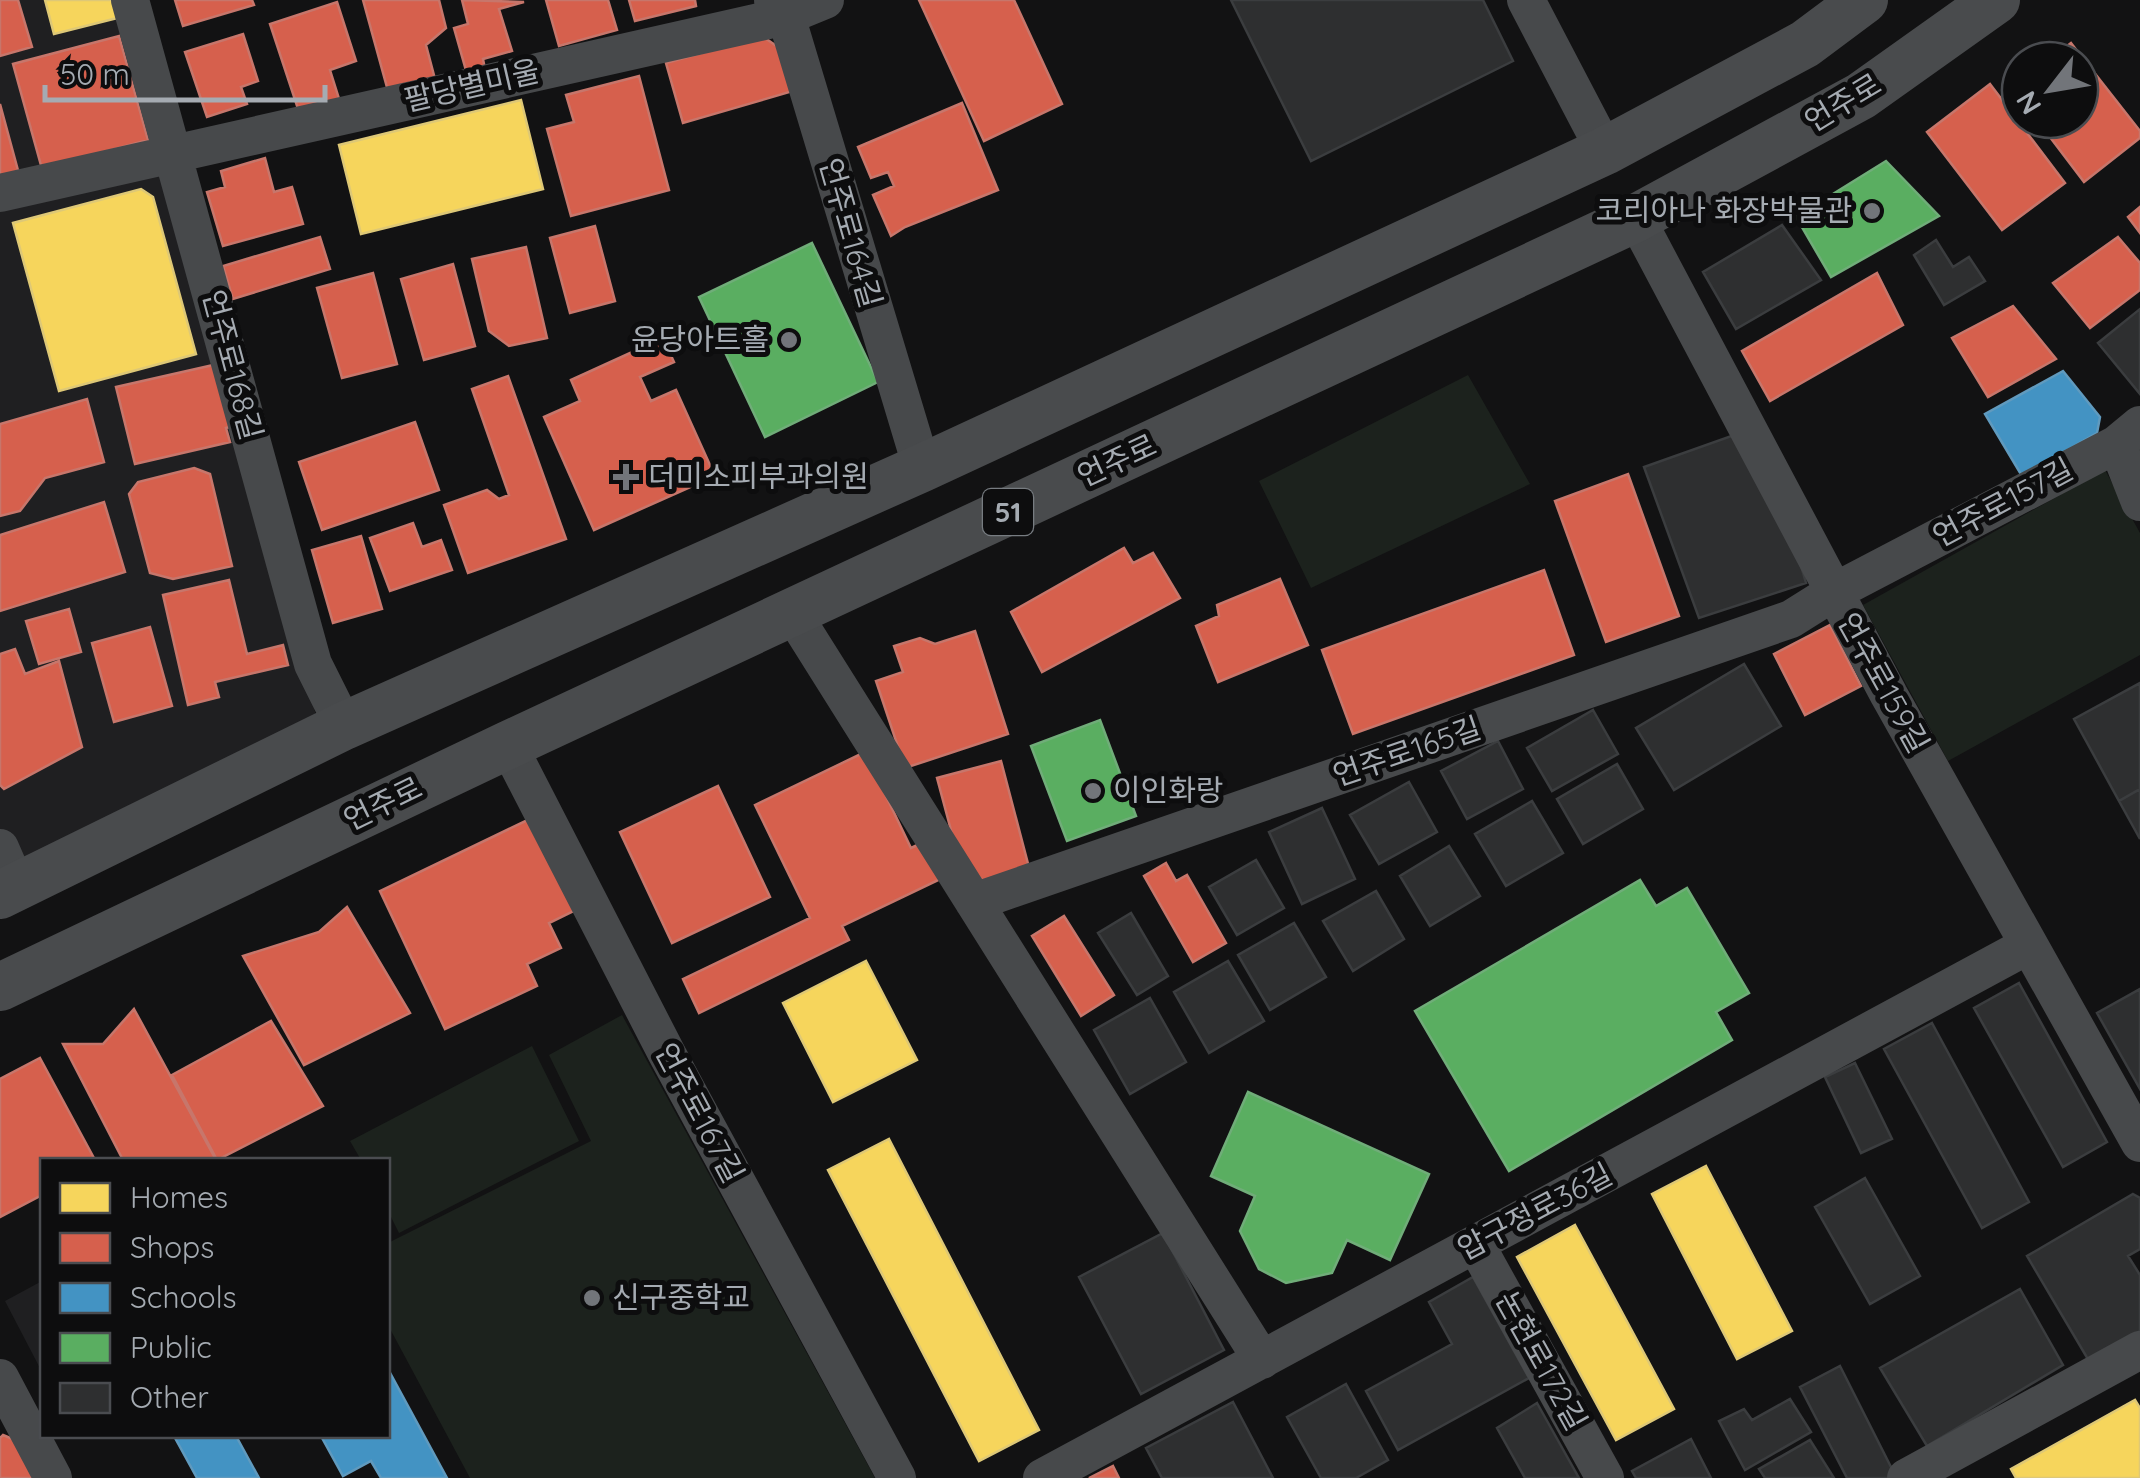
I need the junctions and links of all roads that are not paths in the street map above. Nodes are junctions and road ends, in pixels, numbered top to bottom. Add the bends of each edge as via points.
1 (130, 0) edge
2 (824, 0) edge
3 (1526, 0) edge
4 (1864, 0) edge
5 (1996, 0) edge
6 (780, 8) edge
7 (1605, 150) junction
8 (174, 154) junction
9 (0, 192) edge
10 (1636, 218) junction
11 (2128, 434) edge
12 (922, 468) junction
13 (2140, 502) edge
14 (1834, 592) junction
15 (793, 614) junction
16 (344, 726) junction
17 (508, 744) junction
18 (6, 877) edge
19 (974, 902) junction
20 (2028, 946) junction
21 (0, 988) edge
22 (2140, 1143) edge
23 (1476, 1244) junction
24 (2140, 1350) edge
25 (1262, 1360) junction
26 (5, 1400) edge
27 (53, 1478) edge
28 (897, 1478) edge
29 (1042, 1478) edge
30 (1605, 1478) edge
31 (1906, 1478) edge

1 - 8 street, 언주로168길
2 - 6 street, 팔당별미울
3 - 7 street
4 - 7 main road, 51 via 1805,44
5 - 10 main road, 언주로 / 51 via 1861,96
6 - 8 street, 팔당별미울
6 - 12 street, 언주로164길
7 - 12 main road, 51
8 - 9 street, 팔당별미울
8 - 16 street, 언주로168길 via 313,664
10 - 14 street, 언주로159길
10 - 15 main road, 언주로 / 51
11 - 13 street, 언주로157길
11 - 14 street, 언주로157길
12 - 16 main road, 51
14 - 19 street, 언주로165길 via 1791,619
14 - 20 street, 언주로159길
15 - 17 main road, 언주로 / 51
15 - 19 street
16 - 18 main road, 51
17 - 21 main road, 언주로 / 51
17 - 28 street, 언주로167길
19 - 25 street
20 - 22 street, 언주로159길
20 - 23 street, 압구정로36길
23 - 25 street, 압구정로36길
23 - 30 street, 논현로172길
24 - 31 street
25 - 29 street, 압구정로36길
26 - 27 street

